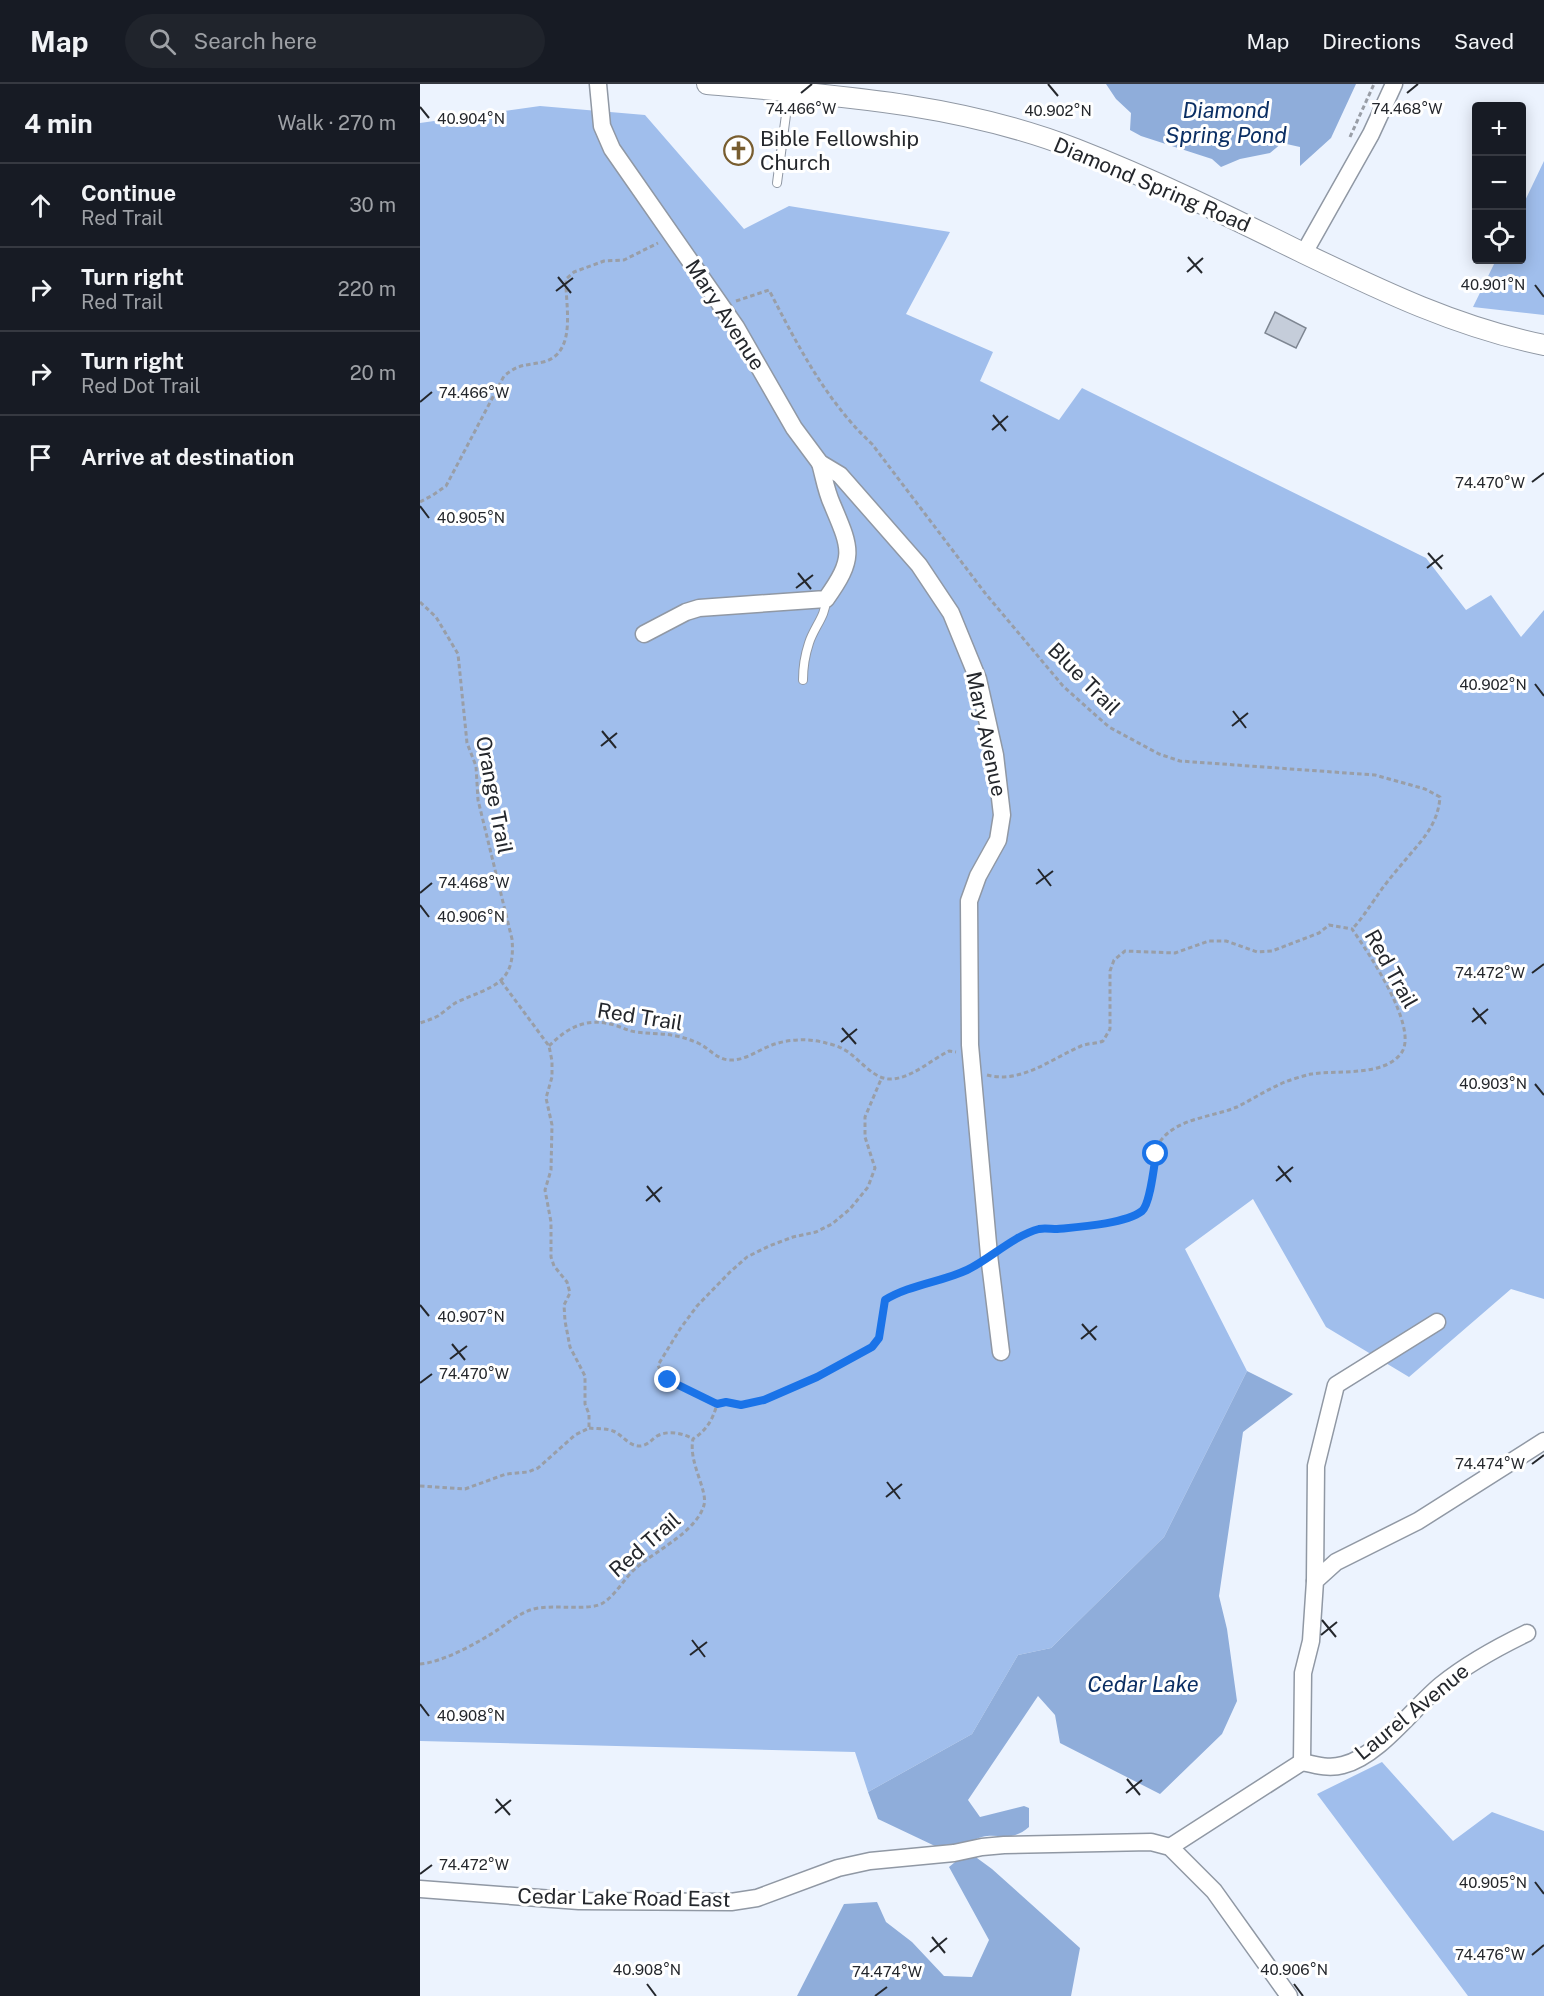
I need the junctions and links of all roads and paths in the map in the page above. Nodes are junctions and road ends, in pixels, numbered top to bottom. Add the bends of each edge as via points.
1 (598, 84) edge
2 (707, 84) edge
3 (1394, 84) edge
4 (789, 91) junction
5 (777, 183) dead end
6 (672, 234) junction
7 (1304, 253) junction
8 (719, 301) junction
9 (1544, 345) edge
10 (820, 463) junction
11 (420, 502) edge
12 (826, 599) junction
13 (420, 602) edge
14 (644, 634) dead end
15 (803, 680) dead end
16 (1352, 930) junction
17 (501, 981) junction
18 (420, 1023) edge
19 (549, 1046) junction
20 (972, 1060) junction
21 (882, 1077) junction
22 (989, 1255) junction
23 (1437, 1322) dead end
24 (1001, 1352) dead end
25 (717, 1404) junction
26 (589, 1428) junction
27 (693, 1439) junction
28 (1544, 1441) edge
29 (420, 1486) edge
30 (1315, 1581) junction
31 (1527, 1633) dead end
32 (420, 1664) edge
33 (1297, 1766) junction
34 (1170, 1847) junction
35 (420, 1889) edge
36 (1289, 1996) edge

1 - 6 street, Mary Avenue via 602,126 612,148
2 - 4 street, Diamond Spring Road
3 - 7 street via 1371,134
4 - 5 lane
4 - 7 street, Diamond Spring Road via 934,110 1020,130 1131,172
6 - 8 street, Mary Avenue
6 - 11 path via 624,260 604,261 566,279 569,308 564,344 555,357 513,369 504,376 446,486
7 - 9 street, Diamond Spring Road via 1437,314 1474,328
8 - 10 street, Mary Avenue via 794,428
8 - 16 path, Blue Trail via 745,299 769,290 826,393 872,444 985,593 1063,686 1108,727 1180,761 1375,775 1440,797 1419,847
10 - 12 street via 828,495 845,534 848,556 839,581
10 - 20 street, Mary Avenue via 840,475 919,565 951,613 978,679 995,755 1002,815 998,840 969,901
12 - 14 street via 699,608
12 - 15 lane via 826,609 809,642
13 - 17 path, Orange Trail via 436,617 458,654 467,743 476,766 478,800 514,954 511,969
16 - 20 path, Red Trail via 1329,925 1319,933 1272,951 1257,952 1226,941 1209,941 1175,953 1125,951 1114,960 1110,971 1110,1029 1103,1041 1084,1045 1020,1075 1002,1078 988,1076
16 - 22 path, Red Trail via 1381,976 1403,1024 1406,1040 1401,1053 1386,1065 1311,1074 1288,1081 1239,1106 1177,1127 1161,1139 1149,1201 1143,1210 1113,1221 1040,1229
17 - 18 path
17 - 19 path
19 - 21 path, Red Trail via 563,1032 591,1022 629,1031 675,1034 701,1044 720,1058 732,1060 772,1045 806,1039 844,1049
19 - 26 path via 552,1077 546,1098 552,1125 545,1190 551,1222 551,1257 570,1293 564,1305 565,1321 570,1347 585,1376
20 - 21 path, Red Trail via 963,1053 949,1051 908,1076 891,1080
20 - 22 street, Mary Avenue
21 - 25 path via 865,1117 865,1137 875,1168 868,1187 832,1224 747,1257 697,1306 658,1365 668,1380
22 - 24 street, Mary Avenue
22 - 25 path, Red Trail via 969,1269 885,1300 879,1338 872,1347 764,1400 741,1405
23 - 30 street via 1336,1385 1316,1466
25 - 27 path via 714,1416
26 - 27 path via 610,1430 635,1446 673,1433
26 - 29 path via 528,1472 506,1474 465,1489
27 - 32 path, Red Trail via 691,1450 704,1493 700,1515 638,1566 604,1602 594,1607 545,1606 529,1610 485,1638
28 - 30 street via 1411,1525 1336,1562
30 - 33 street
31 - 33 street, Laurel Avenue via 1441,1685 1360,1757 1343,1765
33 - 34 street
34 - 35 street, Cedar Lake Road East via 1151,1842 982,1847 870,1861 838,1868 757,1898 731,1902 579,1901
34 - 36 street via 1214,1891

